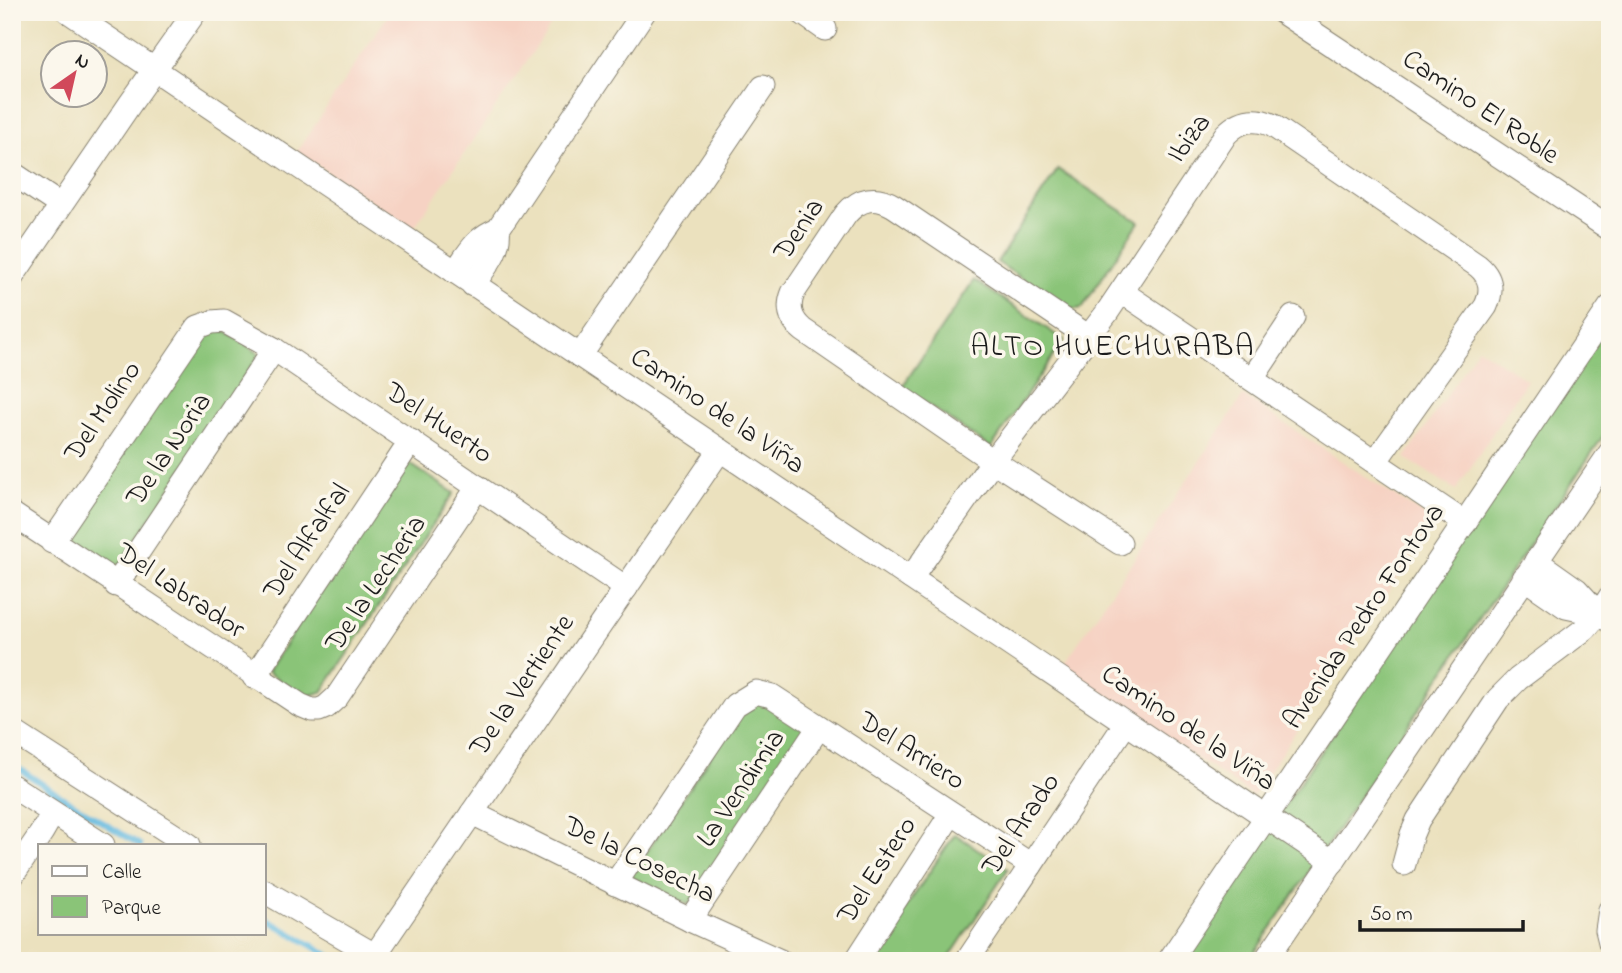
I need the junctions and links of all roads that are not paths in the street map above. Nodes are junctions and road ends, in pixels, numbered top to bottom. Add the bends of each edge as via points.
1 (69, 12) edge
2 (195, 12) edge
3 (644, 12) edge
4 (802, 12) edge
5 (1282, 12) edge
6 (825, 29) dead end
7 (154, 69) junction
8 (764, 87) dead end
9 (12, 173) edge
10 (60, 205) junction
11 (1610, 229) edge
12 (12, 277) edge
13 (464, 278) junction
14 (1122, 292) junction
15 (1610, 307) edge
16 (1293, 317) dead end
17 (212, 322) joint
18 (1089, 337) junction
19 (274, 349) junction
20 (580, 356) junction
21 (1252, 380) junction
22 (411, 441) junction
23 (720, 450) junction
24 (1610, 453) edge
25 (993, 461) junction
26 (1375, 462) junction
27 (478, 486) junction
28 (12, 514) edge
29 (1465, 523) junction
30 (52, 542) junction
31 (1120, 543) dead end
32 (1530, 570) junction
33 (911, 578) junction
34 (116, 585) junction
35 (626, 588) junction
36 (1606, 611) edge
37 (254, 677) junction
38 (319, 710) joint
39 (1126, 723) junction
40 (819, 727) junction
41 (12, 731) edge
42 (12, 786) edge
43 (53, 813) junction
44 (472, 813) junction
45 (951, 814) junction
46 (1265, 817) junction
47 (101, 844) edge
48 (187, 844) edge
49 (1333, 862) junction
50 (1405, 864) dead end
51 (1031, 865) junction
52 (12, 876) edge
53 (615, 884) junction
54 (266, 892) edge
55 (1610, 910) edge
56 (690, 920) junction
57 (1610, 942) edge
58 (380, 958) edge
59 (780, 961) edge
60 (856, 961) edge
61 (967, 961) edge
62 (1168, 961) edge
63 (1265, 961) edge

1 - 7 street, Camino de la Viña
2 - 7 street
3 - 13 street via 498,229 478,240
4 - 6 street
5 - 11 street, Camino El Roble
7 - 10 street
7 - 13 street, Camino de la Viña
8 - 20 street
9 - 10 street
10 - 12 street
13 - 20 street, Camino de la Viña
14 - 18 street, Ibiza
14 - 21 street
14 - 26 street, Ibiza via 1226,134 1249,120 1272,125 1484,270 1490,283 1486,306
15 - 29 street, Avenida Pedro Fontova
16 - 21 street
17 - 19 street, Del Huerto via 224,321
17 - 30 street, Del Molino via 198,327
18 - 25 street, Ibiza
18 - 25 street, Denia via 886,201 867,200 852,206 793,293 793,319
19 - 22 street, Del Huerto
19 - 34 street, De la Noria
20 - 23 street, Camino de la Viña
21 - 26 street
22 - 27 street, Del Huerto
22 - 37 street, Del Alfalfal
23 - 33 street, Camino de la Viña
23 - 35 street, De la Vertiente
24 - 32 street
25 - 31 street
25 - 33 street, Ibiza
26 - 29 street
27 - 35 street, Del Huerto
27 - 38 street, De la Lecheria via 337,697
28 - 30 street, Del Labrador
29 - 46 street, Avenida Pedro Fontova
30 - 34 street, Del Labrador
32 - 36 street via 1566,607
32 - 49 street
33 - 39 street, Camino de la Viña
34 - 37 street, Del Labrador
35 - 44 street, De la Vertiente
36 - 50 street via 1498,699 1426,807 1412,834
37 - 38 street, Del Labrador via 306,709
39 - 46 street, Camino de la Viña
39 - 51 street, Del Arado
40 - 45 street, Del Arriero
40 - 53 street, Del Arriero via 772,696 756,692 735,705
40 - 56 street, La Vendimia
41 - 48 street
42 - 43 street
43 - 47 street
43 - 52 street
44 - 53 street, De la Cosecha
44 - 58 street, De la Vertiente
45 - 51 street, Del Arriero
45 - 60 street, Del Estero
46 - 49 street, Camino de la Viña
46 - 62 street, Avenida Pedro Fontova
49 - 63 street
51 - 61 street, Del Arado
53 - 56 street, De la Cosecha
54 - 58 street
55 - 57 street
56 - 59 street, De la Cosecha

